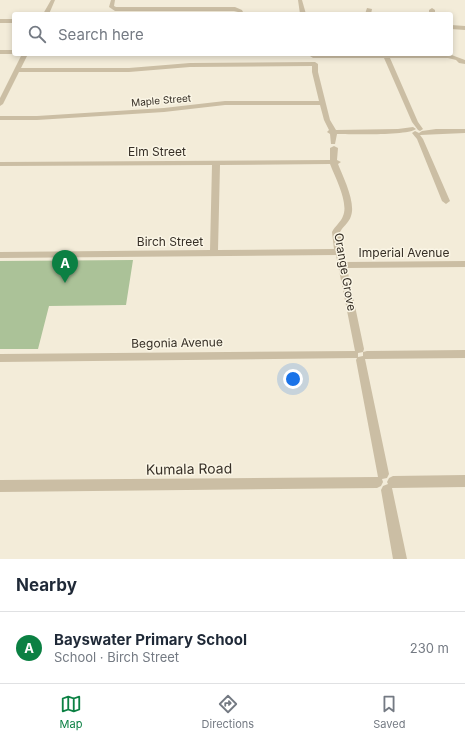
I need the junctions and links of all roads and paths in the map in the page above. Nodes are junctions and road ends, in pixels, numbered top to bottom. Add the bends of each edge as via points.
1 (53, 0) edge
2 (114, 0) edge
3 (300, 0) edge
4 (47, 12) edge
5 (240, 12) edge
6 (303, 12) edge
7 (0, 21) edge
8 (12, 21) edge
9 (453, 27) edge
10 (465, 28) edge
11 (0, 52) edge
12 (12, 52) edge
13 (24, 56) edge
14 (387, 57) junction
15 (314, 60) edge
16 (463, 62) edge
17 (465, 69) edge
18 (17, 70) junction
19 (323, 103) junction
20 (0, 104) edge
21 (0, 118) edge
22 (333, 131) junction
23 (417, 131) junction
24 (465, 131) edge
25 (334, 162) junction
26 (216, 163) junction
27 (0, 164) edge
28 (446, 201) dead end
29 (340, 252) junction
30 (214, 254) junction
31 (0, 255) edge
32 (465, 264) edge
33 (342, 265) junction
34 (465, 354) edge
35 (360, 355) junction
36 (0, 358) edge
37 (465, 481) edge
38 (385, 482) junction
39 (0, 486) edge
40 (400, 559) edge

1 - 4 street
2 - 5 street via 111,7 115,9 235,9
3 - 6 street
7 - 8 street
9 - 10 street
11 - 12 street
13 - 18 street
14 - 15 street via 331,57
14 - 16 street via 449,56
14 - 23 street
15 - 18 street via 298,63 190,65 129,70
15 - 19 street, Orange Grove
16 - 17 street
18 - 20 street
19 - 21 street, Maple Street via 225,103 108,114
19 - 22 street, Orange Grove via 327,126
22 - 23 street
22 - 25 street, Orange Grove via 330,137
23 - 24 street
23 - 28 street
25 - 26 street, Elm Street
25 - 29 street, Orange Grove via 348,211 346,219 336,230
26 - 27 street, Elm Street
26 - 30 street
29 - 30 street, Birch Street
29 - 33 street, Orange Grove
30 - 31 street, Birch Street
32 - 33 street, Imperial Avenue
33 - 35 street, Orange Grove
34 - 35 street, Begonia Avenue
35 - 36 street, Begonia Avenue
35 - 38 street, Orange Grove
37 - 38 street, Kumala Road
38 - 39 street, Kumala Road
38 - 40 street, Orange Grove

